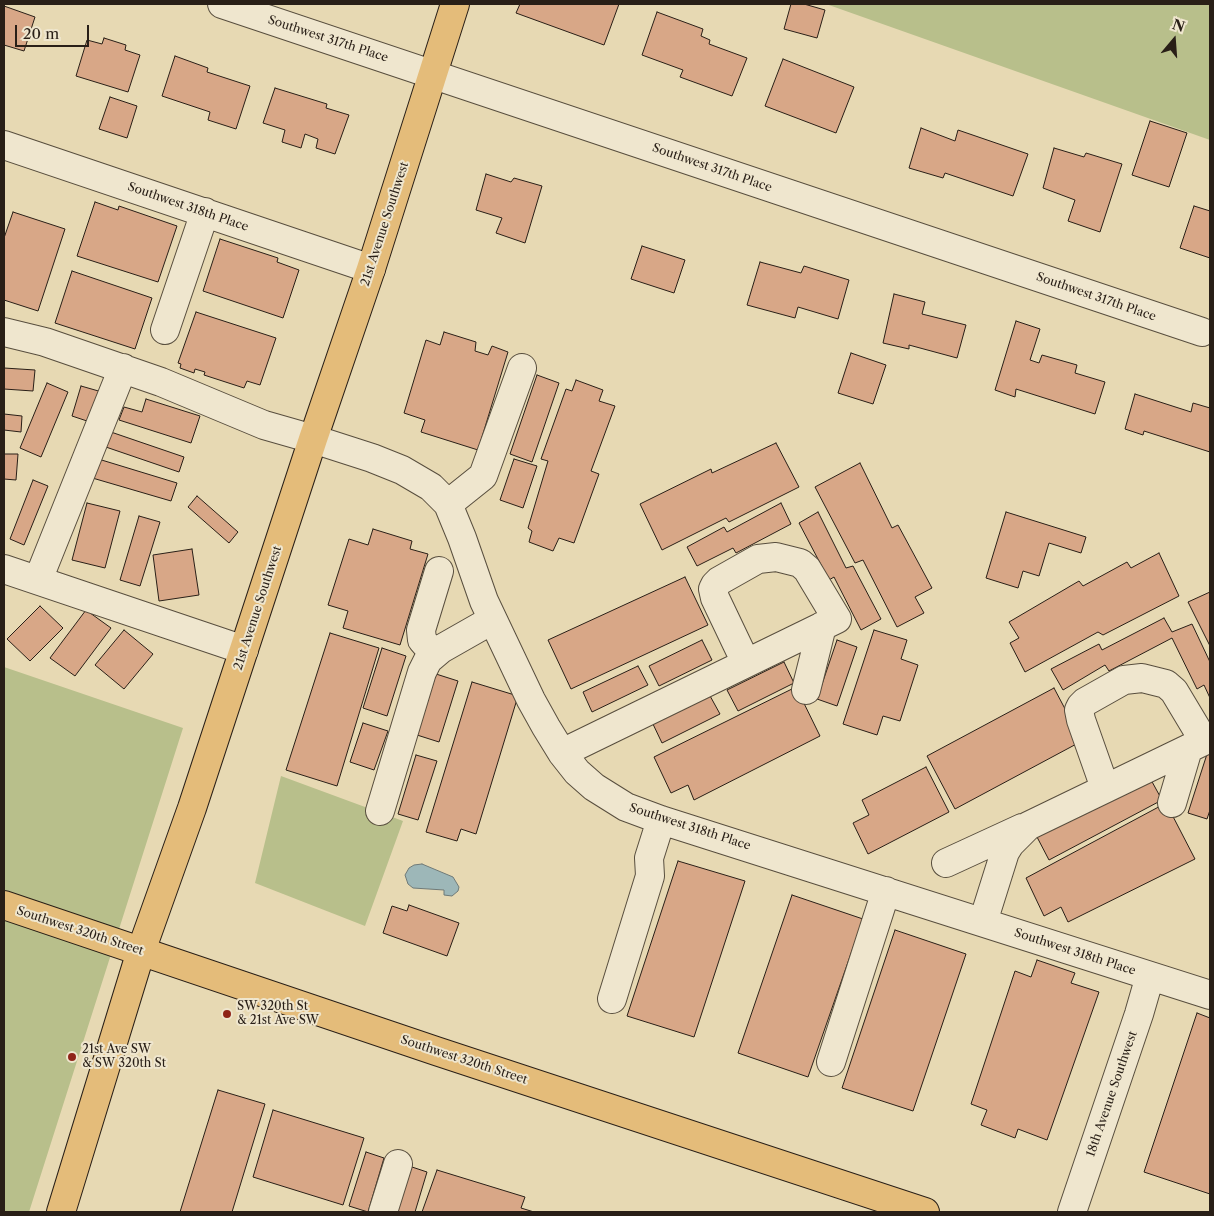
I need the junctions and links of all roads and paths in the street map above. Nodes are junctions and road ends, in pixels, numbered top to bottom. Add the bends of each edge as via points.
1 (222, 4) edge
2 (455, 4) edge
3 (433, 74) junction
4 (4, 145) edge
5 (205, 212) junction
6 (371, 270) junction
7 (165, 330) dead end
8 (4, 332) edge
9 (1202, 332) dead end
10 (123, 368) junction
11 (522, 368) dead end
12 (314, 438) junction
13 (448, 504) junction
14 (4, 569) edge
15 (439, 571) dead end
16 (38, 580) junction
17 (492, 620) junction
18 (822, 626) junction
19 (244, 650) junction
20 (434, 654) junction
21 (746, 663) junction
22 (806, 690) dead end
23 (1188, 748) junction
24 (562, 753) junction
25 (1106, 788) junction
26 (1172, 802) dead end
27 (380, 811) dead end
28 (661, 820) junction
29 (1028, 826) junction
30 (946, 864) dead end
31 (886, 891) junction
32 (4, 905) edge
33 (983, 922) junction
34 (141, 951) junction
35 (1150, 976) junction
36 (1210, 995) edge
37 (612, 999) dead end
38 (831, 1062) dead end
39 (398, 1164) dead end
40 (61, 1212) edge
41 (383, 1212) edge
42 (925, 1212) edge
43 (1072, 1212) edge

1 - 3 street, Southwest 317th Place
2 - 3 main road, 21st Avenue Southwest
3 - 6 main road, 21st Avenue Southwest
3 - 9 street, Southwest 317th Place
4 - 5 street, Southwest 318th Place
5 - 6 street, Southwest 318th Place
5 - 7 street
6 - 12 main road, 21st Avenue Southwest
8 - 10 street, Southwest 318th Place
10 - 12 street, Southwest 318th Place via 264,425
10 - 16 street
11 - 13 street via 483,476
12 - 13 street, Southwest 318th Place via 402,470 431,487
12 - 19 main road, 21st Avenue Southwest
13 - 17 street, Southwest 318th Place
14 - 16 street
15 - 20 street via 421,630 422,640
16 - 19 street
17 - 20 street
17 - 24 street, Southwest 318th Place via 531,700
18 - 21 street
18 - 21 street via 837,619 807,569 784,558 758,559 718,581 713,588
18 - 22 street
19 - 34 main road, 21st Avenue Southwest
20 - 27 street via 422,672
21 - 24 street
23 - 25 street
23 - 25 street via 1204,741 1174,691 1166,684 1151,679 1124,680 1085,702 1079,710
23 - 26 street
24 - 28 street, Southwest 318th Place via 594,787 626,807
25 - 29 street
28 - 31 street, Southwest 318th Place
28 - 37 street via 649,858 650,876
29 - 30 street
29 - 33 street via 1005,852
31 - 33 street, Southwest 318th Place
31 - 38 street
32 - 34 main road, Southwest 320th Street
33 - 35 street, Southwest 318th Place
34 - 40 main road, 21st Avenue Southwest
34 - 42 main road, Southwest 320th Street
35 - 36 street, Southwest 318th Place
35 - 43 street, 18th Avenue Southwest
39 - 41 street

